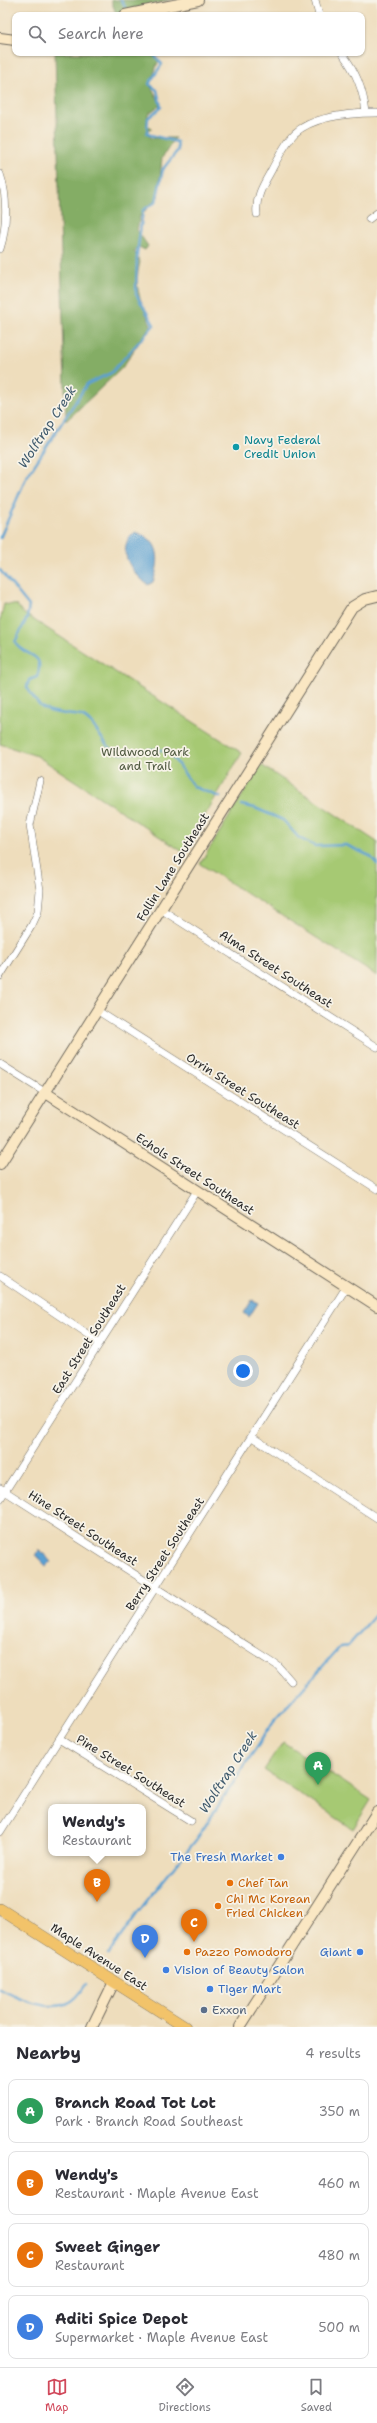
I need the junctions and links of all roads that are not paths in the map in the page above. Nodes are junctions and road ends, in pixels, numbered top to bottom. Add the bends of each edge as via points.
1 (198, 0) edge
2 (315, 0) edge
3 (140, 12) edge
4 (318, 12) edge
5 (0, 38) edge
6 (12, 40) edge
7 (344, 56) edge
8 (377, 112) edge
9 (366, 113) junction
10 (0, 174) edge
11 (377, 213) edge
12 (257, 214) dead end
13 (368, 219) dead end
14 (0, 249) edge
15 (377, 596) edge
16 (40, 781) dead end
17 (162, 910) junction
18 (0, 976) edge
19 (98, 1011) junction
20 (377, 1047) edge
21 (0, 1064) edge
22 (46, 1093) junction
23 (0, 1164) edge
24 (377, 1189) edge
25 (197, 1191) junction
26 (0, 1276) edge
27 (347, 1286) junction
28 (377, 1306) edge
29 (100, 1343) junction
30 (252, 1437) junction
31 (2, 1489) edge
32 (0, 1499) edge
33 (377, 1518) edge
34 (156, 1588) junction
35 (291, 1680) dead end
36 (59, 1739) junction
37 (376, 1816) edge
38 (191, 1821) dead end
39 (0, 1832) edge
40 (0, 1909) edge
41 (114, 1982) junction
42 (92, 2027) edge
43 (185, 2027) edge
44 (240, 2027) edge

1 - 3 street
2 - 4 street
5 - 6 street
7 - 9 street via 359,79 364,93
8 - 9 street
9 - 12 street via 321,120 296,132 260,190
10 - 14 street via 5,218
11 - 13 street
15 - 17 street, Follin Lane Southeast via 365,599 352,607
16 - 18 street via 30,826 40,890 38,912
17 - 19 street, Follin Lane Southeast
17 - 20 street, Alma Street Southeast
19 - 22 street, Follin Lane Southeast
19 - 24 street, Orrin Street Southeast
21 - 22 street, Echols Street Southeast
22 - 23 street, Follin Lane Southeast
22 - 25 street, Echols Street Southeast
25 - 27 street, Echols Street Southeast
25 - 29 street, East Street Southeast
26 - 29 street
27 - 28 street, Echols Street Southeast
27 - 30 street, Berry Street Southeast
29 - 31 street, East Street Southeast
30 - 33 street
30 - 34 street, Berry Street Southeast
31 - 32 street, East Street Southeast
31 - 34 street, Hine Street Southeast
34 - 35 street, Hine Street Southeast via 278,1666
34 - 36 street, Berry Street Southeast
36 - 38 street, Pine Street Southeast
36 - 39 street, Berry Street Southeast
37 - 44 street
40 - 41 main road, Maple Avenue East
41 - 42 street
41 - 43 main road, Maple Avenue East

